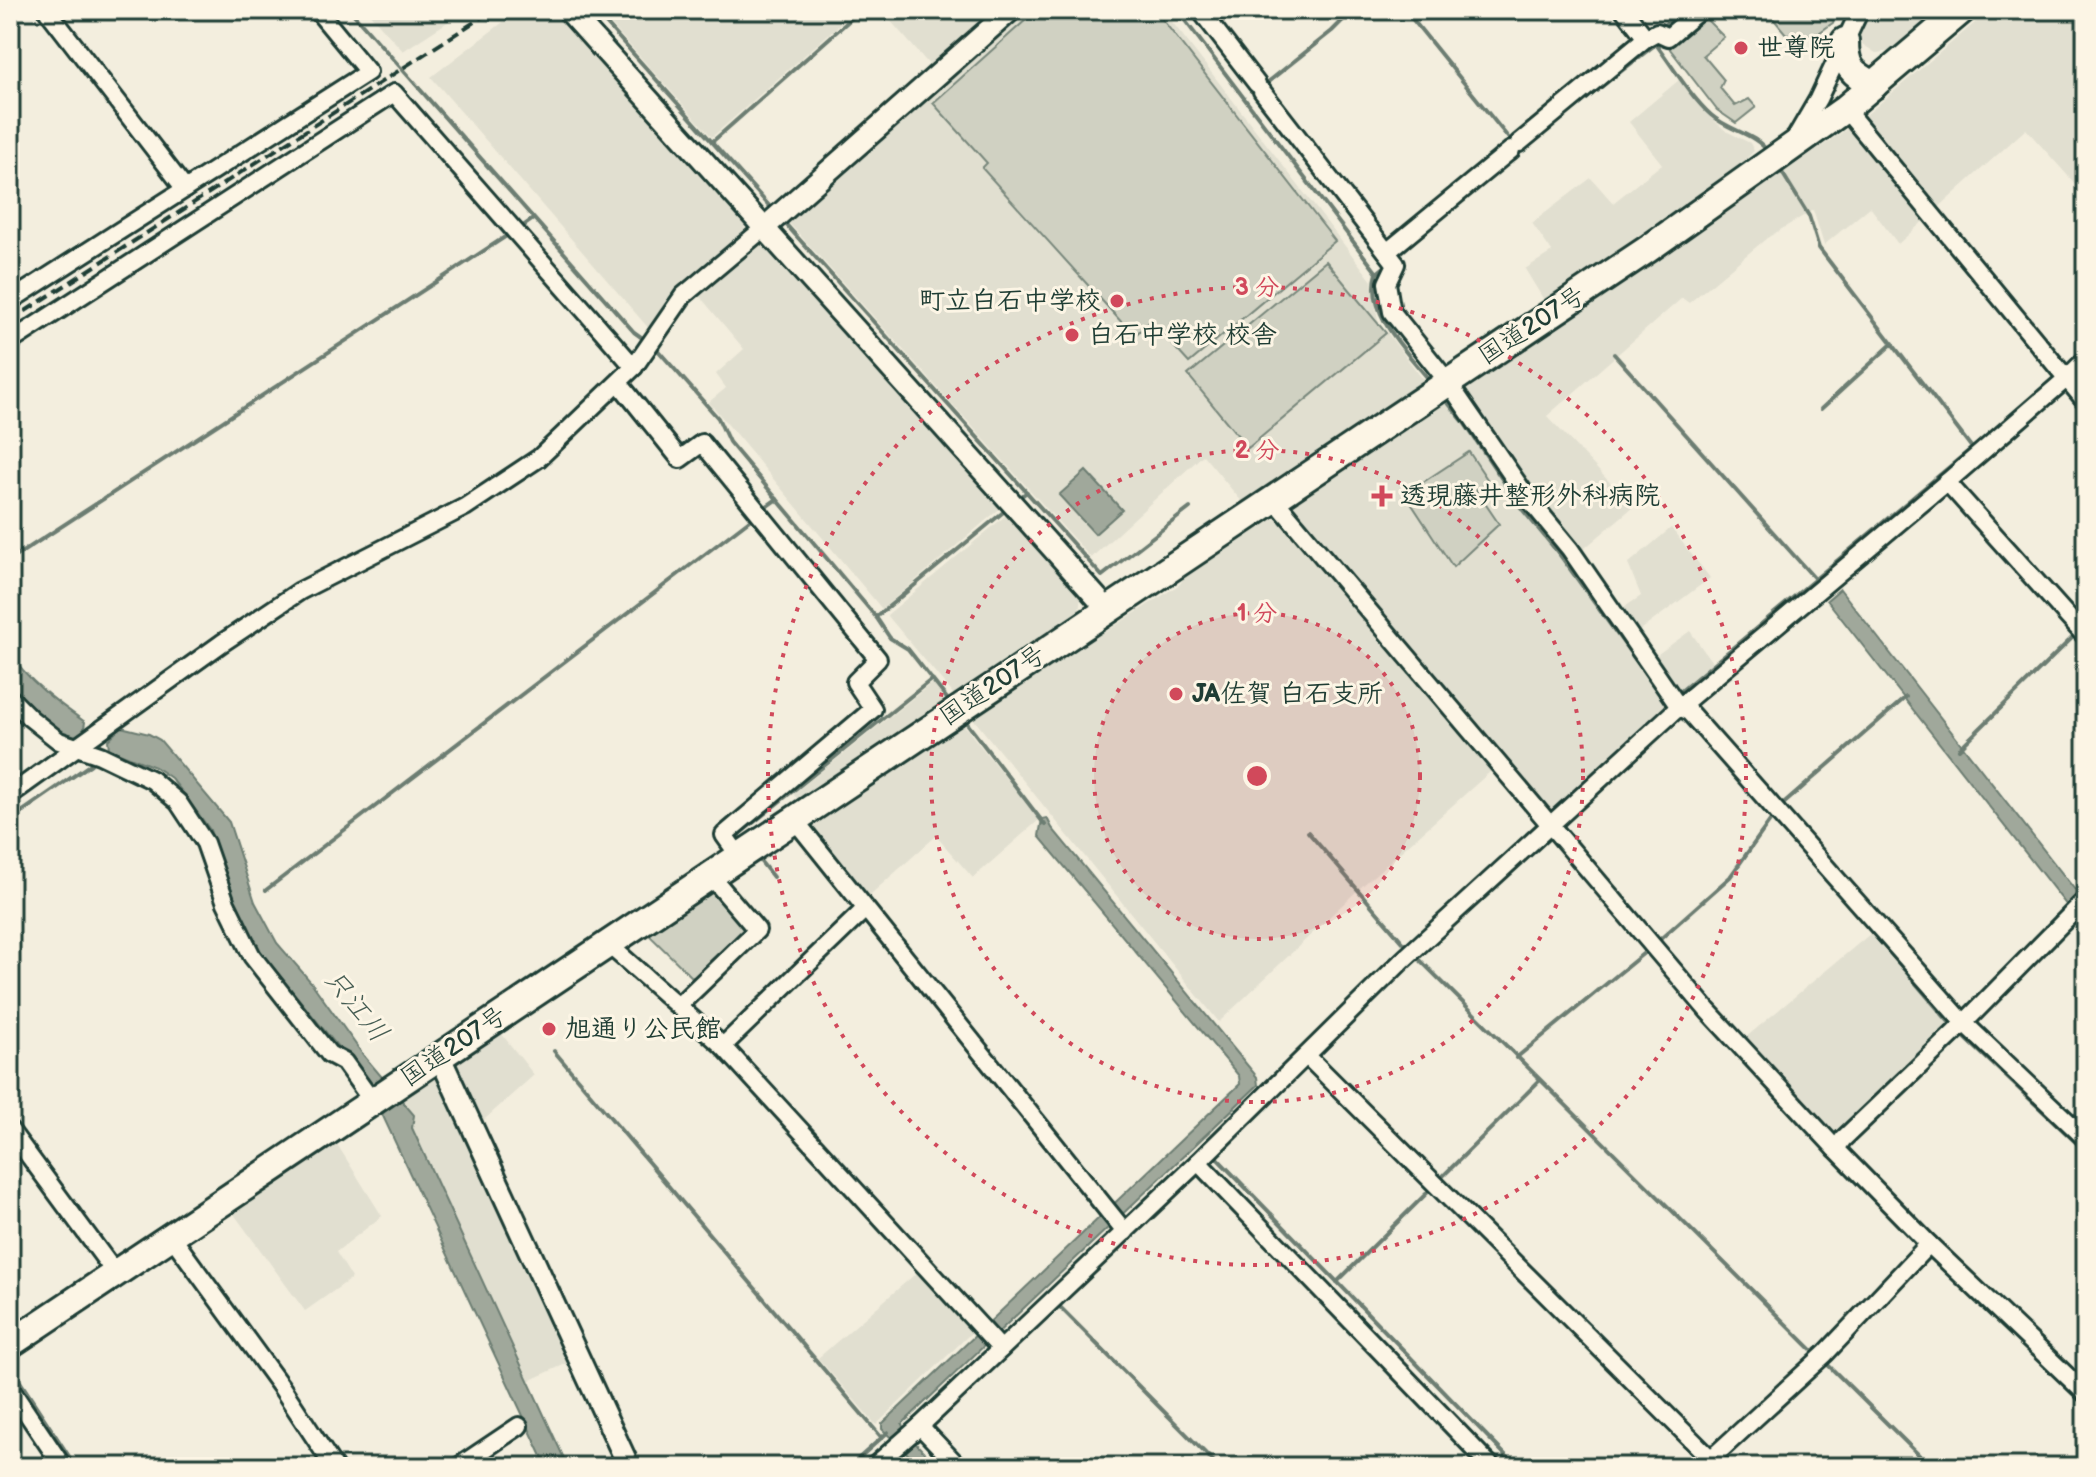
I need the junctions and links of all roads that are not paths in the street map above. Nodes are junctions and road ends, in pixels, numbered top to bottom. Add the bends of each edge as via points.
1 (47, 10) edge
2 (317, 10) edge
3 (568, 10) edge
4 (1011, 10) edge
5 (1200, 10) edge
6 (1624, 10) edge
7 (1700, 10) edge
8 (1860, 10) edge
9 (1962, 10) edge
10 (1646, 38) junction
11 (1845, 41) junction
12 (1874, 85) junction
13 (1845, 109) junction
14 (1779, 158) junction
15 (185, 189) junction
16 (774, 220) junction
17 (1391, 258) junction
18 (10, 301) edge
19 (10, 342) edge
20 (2086, 359) edge
21 (634, 367) junction
22 (2066, 379) junction
23 (619, 383) junction
24 (1440, 387) junction
25 (2086, 402) edge
26 (1947, 482) junction
27 (1274, 499) junction
28 (1108, 610) junction
29 (2086, 637) edge
30 (10, 698) edge
31 (1675, 701) junction
32 (83, 744) junction
33 (10, 795) edge
34 (794, 819) junction
35 (1551, 826) junction
36 (745, 852) junction
37 (710, 875) junction
38 (2086, 899) edge
39 (865, 909) junction
40 (608, 944) junction
41 (679, 1005) junction
42 (1959, 1027) junction
43 (723, 1046) junction
44 (1307, 1056) junction
45 (440, 1057) junction
46 (372, 1101) junction
47 (10, 1130) edge
48 (2086, 1139) edge
49 (1836, 1149) junction
50 (1206, 1154) junction
51 (1122, 1228) junction
52 (172, 1237) junction
53 (1929, 1244) junction
54 (116, 1274) junction
55 (992, 1339) junction
56 (10, 1344) edge
57 (10, 1388) edge
58 (2086, 1394) edge
59 (519, 1426) dead end
60 (910, 1435) junction
61 (1711, 1465) edge
62 (63, 1467) edge
63 (334, 1467) edge
64 (458, 1467) edge
65 (629, 1467) edge
66 (873, 1467) edge
67 (959, 1467) edge
68 (1492, 1467) edge

1 - 15 street
2 - 15 street via 368,72
3 - 16 street
4 - 16 street
5 - 17 street
6 - 10 street
7 - 10 street via 1668,37 1657,32
8 - 11 street
9 - 12 highway, 国道207号
10 - 17 street
11 - 12 highway via 1845,60 1856,75
11 - 14 street via 1818,99
12 - 13 highway, 国道207号
13 - 14 highway, 国道207号
13 - 22 street
14 - 24 highway, 国道207号
15 - 18 street
16 - 21 street via 683,296
16 - 28 street
17 - 24 street via 1387,283 1392,312
19 - 21 street via 394,93
20 - 22 street
21 - 23 street
22 - 25 street
22 - 26 street
23 - 32 street via 539,458 465,507 300,591
23 - 36 street via 680,459 702,443 878,659 855,682 873,709 724,835
24 - 27 highway, 国道207号
24 - 31 street
26 - 29 street
26 - 31 street
27 - 28 highway, 国道207号
27 - 35 street
28 - 34 highway, 国道207号
30 - 32 street via 59,741
31 - 35 street
31 - 42 street via 1777,810
32 - 33 street
32 - 46 street via 152,780 178,802 205,843 252,956
34 - 36 highway, 国道207号
34 - 39 street
35 - 44 street
35 - 49 street via 1652,947
36 - 37 highway, 国道207号
37 - 40 highway, 国道207号
37 - 41 street via 757,930
38 - 42 street
39 - 43 street
39 - 51 street
40 - 41 street
40 - 45 highway, 国道207号
41 - 43 street
42 - 48 street
42 - 49 street
43 - 55 street
44 - 50 street
44 - 61 street
45 - 46 highway, 国道207号
45 - 65 street
46 - 52 highway, 国道207号
47 - 54 street
49 - 53 street
50 - 51 street
50 - 68 street
51 - 55 street via 1053,1300
52 - 54 highway, 国道207号
52 - 63 street
53 - 58 street
53 - 61 street
54 - 56 highway, 国道207号
55 - 60 street
57 - 62 street
59 - 64 street
60 - 66 street
60 - 67 street

